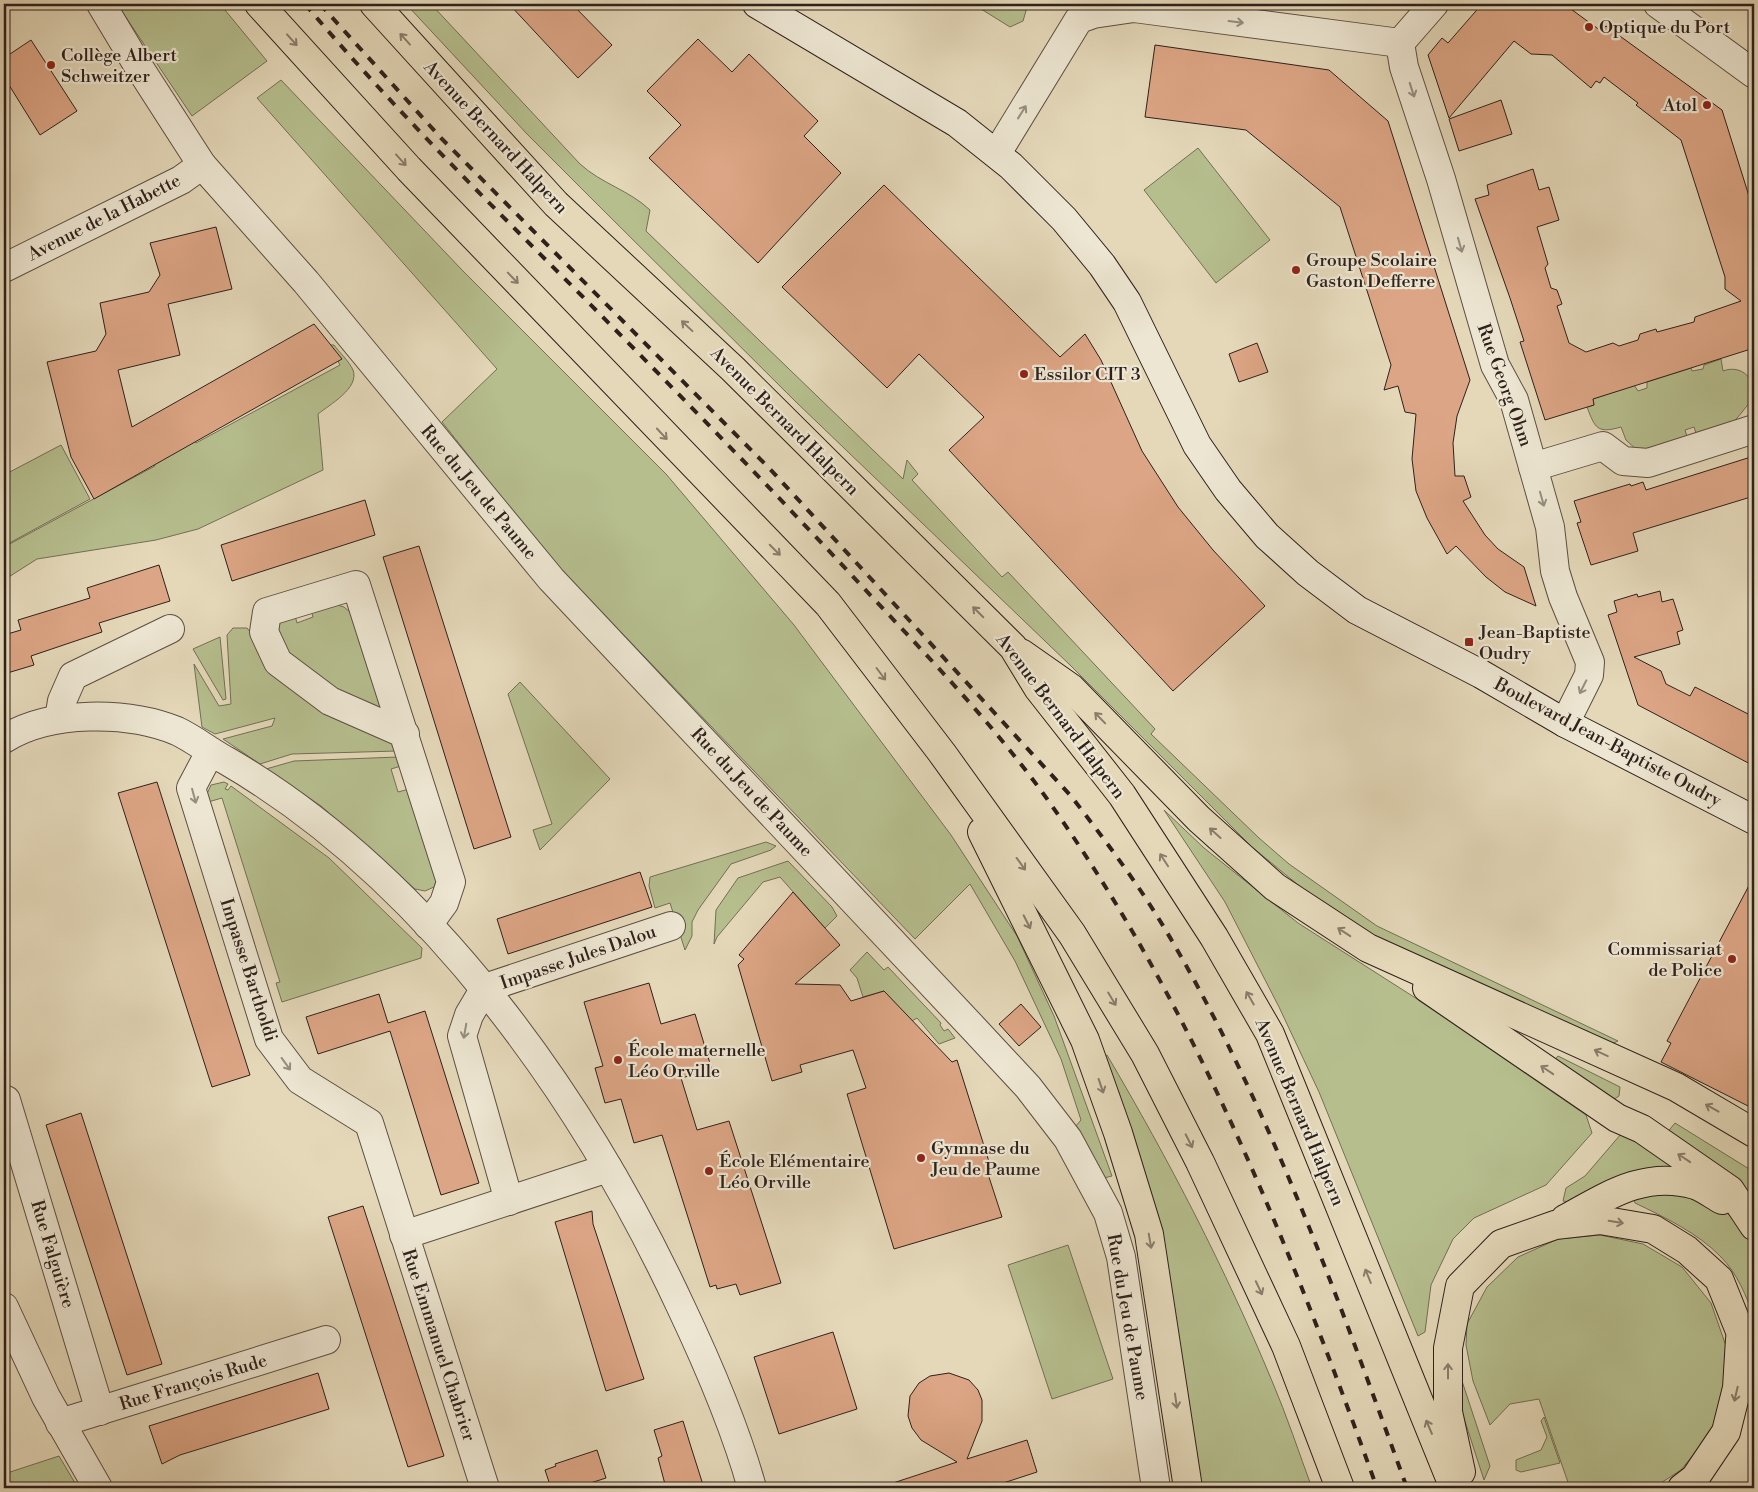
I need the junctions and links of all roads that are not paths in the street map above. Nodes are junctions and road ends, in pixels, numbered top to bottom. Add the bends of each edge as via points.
1 (101, 4) edge
2 (259, 4) edge
3 (374, 4) edge
4 (757, 4) edge
5 (1434, 4) edge
6 (1658, 4) edge
7 (1400, 43) junction
8 (1754, 74) edge
9 (997, 153) junction
10 (202, 165) junction
11 (4, 268) edge
12 (1754, 429) edge
13 (1533, 467) junction
14 (170, 629) dead end
15 (1013, 646) junction
16 (59, 719) junction
17 (1565, 723) junction
18 (405, 734) junction
19 (4, 739) edge
20 (210, 752) junction
21 (942, 753) junction
22 (1754, 820) edge
23 (428, 925) junction
24 (671, 926) dead end
25 (1368, 948) junction
26 (485, 988) junction
27 (4, 1101) edge
28 (1754, 1133) edge
29 (608, 1168) junction
30 (509, 1200) junction
31 (1749, 1220) edge
32 (1555, 1225) junction
33 (404, 1235) junction
34 (4, 1307) edge
35 (1740, 1328) junction
36 (326, 1340) dead end
37 (1754, 1366) edge
38 (100, 1411) junction
39 (60, 1423) junction
40 (98, 1488) edge
41 (485, 1488) edge
42 (752, 1488) edge
43 (1156, 1488) edge
44 (1188, 1488) edge
45 (1340, 1488) edge
46 (1454, 1488) edge
47 (1464, 1488) edge
48 (1682, 1488) edge

1 - 10 street, Rue du Jeu de Paume
2 -> 21 highway via 415,176 828,604
15 -> 3 highway, Avenue Bernard Halpern via 733,369 556,204
4 - 9 street, Boulevard Jean-Baptiste Oudry via 957,124
5 - 7 street
6 - 8 street
9 -> 7 street via 1079,19 1093,14 1134,8
7 -> 13 street, Rue Georg Ohm via 1404,67 1441,179 1495,365 1514,400
9 - 17 street, Boulevard Jean-Baptiste Oudry via 1064,219 1102,265 1127,302 1180,416 1197,445 1228,490 1267,536 1308,573 1357,610 1481,674
10 - 11 street, Avenue de la Habette via 181,180
10 - 43 street, Rue du Jeu de Paume via 306,282 551,579 982,1037 1028,1087 1068,1139 1108,1213 1121,1257
12 - 13 street via 1648,463 1623,461 1603,446
13 -> 17 street, Rue Georg Ohm via 1550,527 1555,571 1590,662 1589,675
14 - 16 street via 73,676 62,701
25 -> 15 highway via 1275,887 1199,819 1071,688
46 -> 15 highway, Avenue Bernard Halpern via 1270,1034 1214,937 1122,795 1038,688
16 - 19 street
16 - 20 street via 131,717 178,732
17 - 22 street, Boulevard Jean-Baptiste Oudry
18 - 18 street via 330,701 278,662 264,632 267,612 356,585
18 - 23 street via 451,882 444,903
20 - 23 street via 262,782 361,859
20 -> 33 street, Impasse Bartholdi via 192,788 269,1039 300,1080 369,1123
21 -> 44 highway via 1085,1040 1118,1133 1149,1234
21 -> 45 highway via 1072,934 1145,1054 1200,1162 1286,1346
23 - 26 street
24 - 26 street, Impasse Jules Dalou
28 -> 25 highway via 1661,1080
31 -> 25 highway via 1730,1190 1694,1164 1618,1118
26 - 29 street via 520,1033
26 -> 30 street via 469,1015 462,1036
27 - 38 street, Rue Falguière
29 - 30 street, Rue Emmanuel Chabrier
29 - 42 street via 660,1263 705,1358
30 - 33 street, Rue Emmanuel Chabrier
31 - 32 highway via 1696,1185 1662,1180 1621,1188
32 -> 35 highway via 1600,1220 1653,1229 1687,1250 1718,1279
47 -> 32 highway via 1448,1412 1448,1348 1460,1286 1501,1244
33 - 41 street, Rue Emmanuel Chabrier
34 - 39 street
35 - 37 highway
35 -> 48 highway via 1737,1388 1726,1432 1695,1478
36 - 38 street, Rue François Rude
38 - 39 street, Rue François Rude
39 - 40 street

